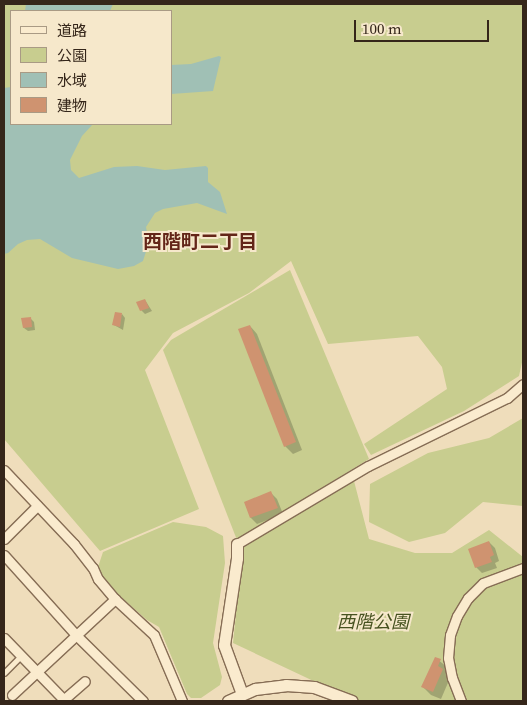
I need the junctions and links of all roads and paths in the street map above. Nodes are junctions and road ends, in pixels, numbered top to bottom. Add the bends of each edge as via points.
1 (523, 384) edge
2 (4, 470) edge
3 (37, 506) junction
4 (4, 539) edge
5 (237, 544) joint
6 (4, 555) edge
7 (523, 568) edge
8 (115, 599) junction
9 (76, 635) junction
10 (4, 638) edge
11 (21, 656) junction
12 (37, 672) junction
13 (4, 673) edge
14 (84, 681) dead end
15 (314, 687) junction
16 (242, 694) junction
17 (12, 695) dead end
18 (63, 701) edge
19 (143, 701) edge
20 (182, 701) edge
21 (228, 701) edge
22 (334, 701) edge
23 (352, 701) edge
24 (461, 701) edge

1 - 5 street via 507,398 368,466
2 - 3 street
3 - 4 street
3 - 8 street via 74,544
5 - 16 street via 224,645
6 - 9 street
7 - 24 street via 483,583 457,616 450,635 448,658
8 - 9 street
8 - 20 street via 154,635
9 - 12 street
9 - 19 street
10 - 11 street
11 - 12 street
11 - 13 lane
12 - 17 street
12 - 18 street
14 - 18 street
15 - 16 street via 286,685
15 - 22 street
15 - 23 street
16 - 21 street

